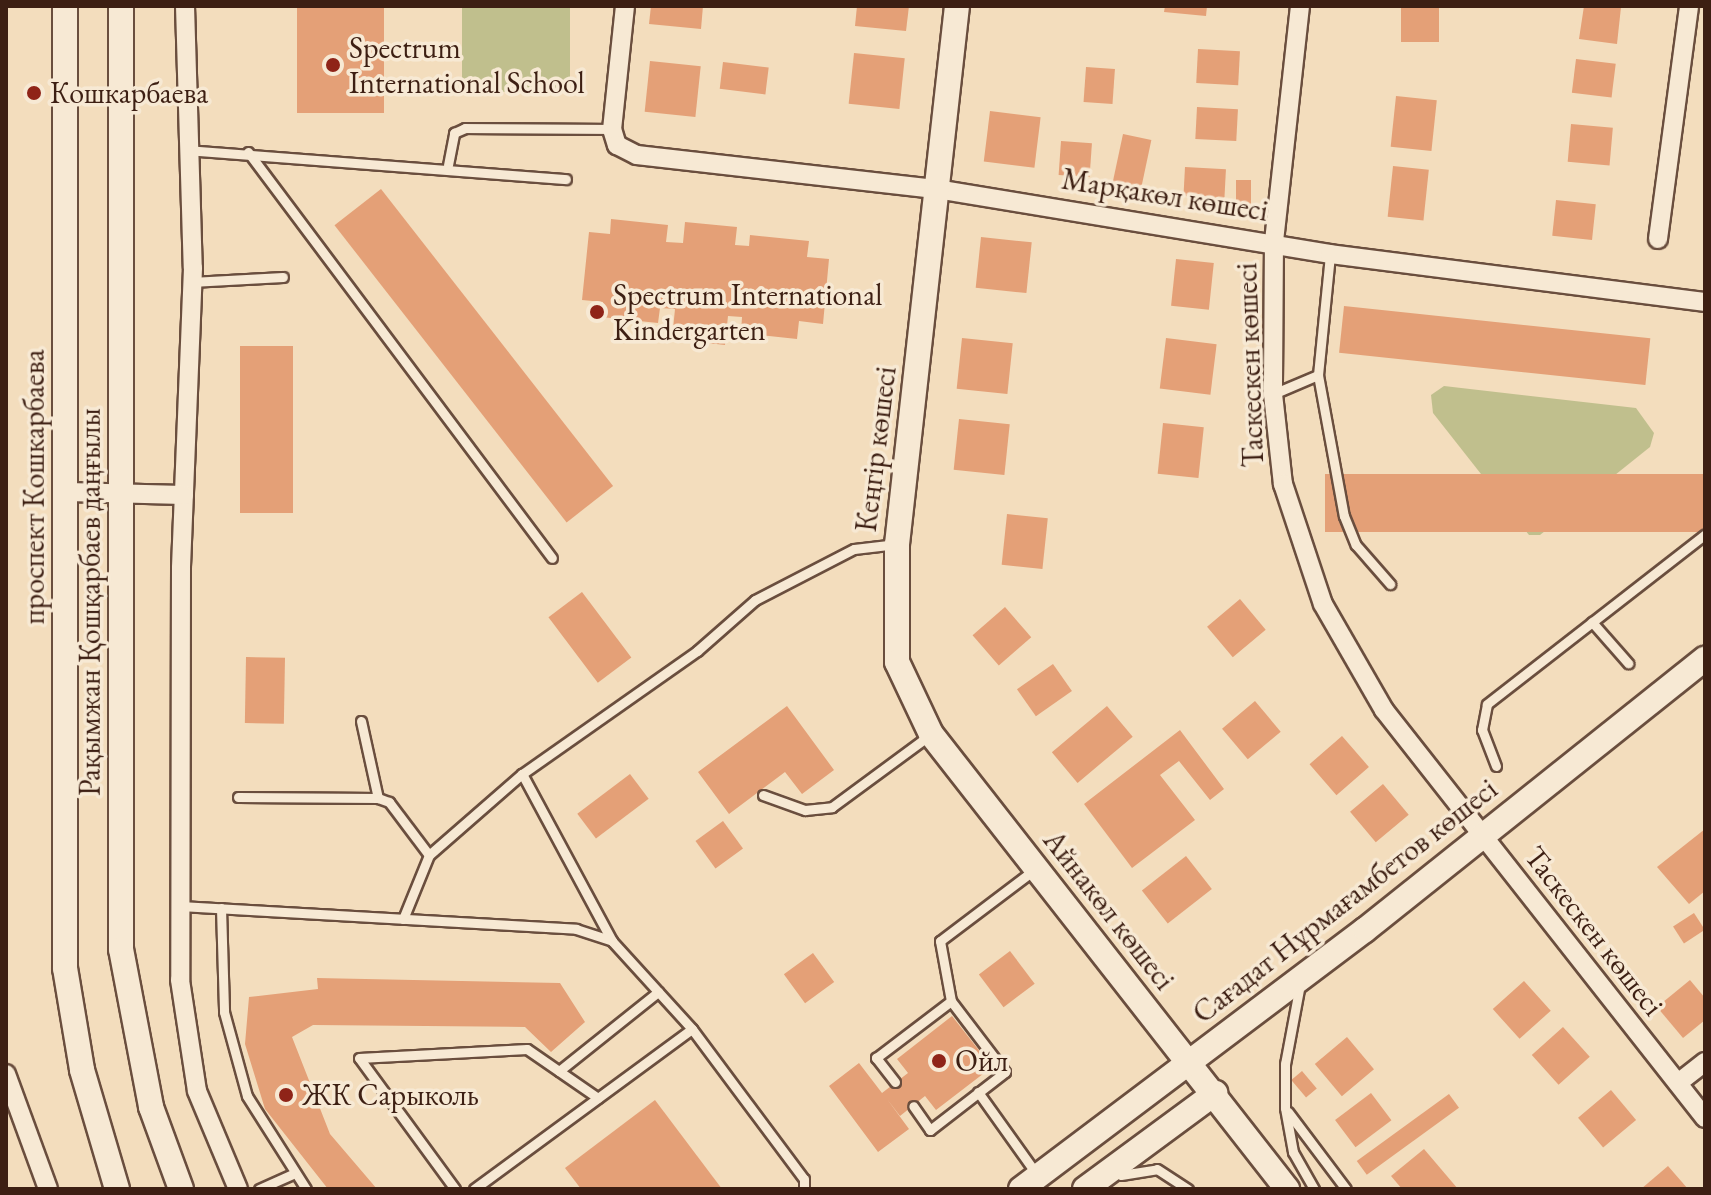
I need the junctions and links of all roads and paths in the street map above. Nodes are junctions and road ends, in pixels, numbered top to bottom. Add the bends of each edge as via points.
1 (65, 6) edge
2 (121, 6) edge
3 (185, 6) edge
4 (625, 6) edge
5 (957, 6) edge
6 (1300, 6) edge
7 (1689, 6) edge
8 (615, 137) junction
9 (186, 150) junction
10 (248, 152) junction
11 (448, 165) junction
12 (566, 179) dead end
13 (937, 189) junction
14 (1658, 239) dead end
15 (1274, 240) junction
16 (1330, 254) junction
17 (283, 277) dead end
18 (191, 282) junction
19 (1705, 302) edge
20 (1318, 375) junction
21 (1273, 394) junction
22 (67, 492) junction
23 (122, 493) junction
24 (184, 495) junction
25 (1704, 536) edge
26 (897, 544) junction
27 (552, 558) dead end
28 (1390, 584) dead end
29 (1592, 622) junction
30 (1705, 659) edge
31 (897, 662) joint
32 (1628, 663) dead end
33 (361, 721) dead end
34 (931, 734) junction
35 (1496, 766) dead end
36 (522, 774) junction
37 (763, 795) dead end
38 (238, 797) dead end
39 (378, 798) junction
40 (1483, 834) junction
41 (429, 855) junction
42 (1035, 869) junction
43 (180, 906) junction
44 (221, 908) junction
45 (403, 919) junction
46 (612, 941) junction
47 (1302, 977) junction
48 (658, 992) junction
49 (951, 1001) junction
50 (692, 1029) junction
51 (1190, 1061) junction
52 (1705, 1062) edge
53 (559, 1071) junction
54 (6, 1074) edge
55 (895, 1082) dead end
56 (1678, 1083) junction
57 (978, 1092) junction
58 (1215, 1093) junction
59 (598, 1098) junction
60 (913, 1106) dead end
61 (1285, 1108) junction
62 (1705, 1118) edge
63 (292, 1174) junction
64 (1029, 1183) edge
65 (804, 1184) edge
66 (48, 1189) edge
67 (117, 1189) edge
68 (181, 1189) edge
69 (238, 1189) edge
70 (259, 1189) edge
71 (306, 1189) edge
72 (455, 1189) edge
73 (474, 1189) edge
74 (811, 1189) edge
75 (1085, 1189) edge
76 (1103, 1189) edge
77 (1188, 1189) edge
78 (1287, 1189) edge
79 (1314, 1189) edge
80 (1346, 1189) edge

1 - 22 main road, проспект Кошкарбаева
2 - 23 main road, Рақымжан Қошқарбаев даңғылы
3 - 9 street
4 - 8 street
5 - 13 main road, Кеңгір көшесі
6 - 15 street, Таскескен көшесі
7 - 14 street
8 - 11 lane via 465,128 454,133
8 - 13 street, Марқакөл көшесі via 637,155
9 - 10 lane
9 - 18 street
10 - 11 lane
10 - 27 lane
11 - 12 lane
13 - 15 street, Марқакөл көшесі
13 - 26 main road, Кеңгір көшесі
15 - 16 street, Марқакөл көшесі
15 - 21 street, Таскескен көшесі
16 - 19 street, Марқакөл көшесі
16 - 20 lane
17 - 18 lane
18 - 24 street
20 - 21 lane
20 - 28 lane via 1344,516 1356,545
21 - 40 street, Таскескен көшесі via 1283,484 1323,604 1384,710
22 - 23 street
22 - 67 main road, проспект Кошкарбаева via 65,968 82,1070
23 - 24 street
23 - 68 main road, Рақымжан Қошқарбаев даңғылы via 121,949 151,1107
24 - 43 street
25 - 29 lane
26 - 31 main road, Кеңгір көшесі
26 - 36 lane via 854,549 755,600 697,651
29 - 32 lane
29 - 35 lane via 1487,704 1482,730
30 - 40 main road, Сағадат Нұрмағамбетов көшесі
31 - 34 main road, Айнакөл көшесі
33 - 39 lane
34 - 37 lane via 832,807 805,810
34 - 42 main road, Айнакөл көшесі
36 - 41 lane
36 - 46 lane
38 - 39 lane
39 - 41 lane via 389,802
40 - 47 main road, Сағадат Нұрмағамбетов көшесі
40 - 56 street, Таскескен көшесі
41 - 45 lane
42 - 49 lane via 940,941
42 - 51 main road, Айнакөл көшесі
43 - 44 lane
43 - 69 street via 180,980 197,1091
44 - 45 lane
44 - 63 lane via 224,1012 247,1096
45 - 46 lane via 576,929
46 - 48 lane
47 - 51 main road, Сағадат Нұрмағамбетов көшесі
47 - 61 lane via 1285,1064
48 - 50 lane
48 - 53 lane
49 - 55 lane via 876,1058
49 - 57 lane via 1005,1072
50 - 59 lane
50 - 65 lane
51 - 58 main road, Айнакөл көшесі
51 - 64 main road, Сағадат Нұрмағамбетов көшесі
52 - 56 street
53 - 59 lane
53 - 72 lane via 527,1049 359,1058
54 - 66 street
56 - 62 street, Таскескен көшесі
57 - 60 lane via 930,1130
57 - 64 lane
58 - 75 main road
58 - 78 main road, Айнакөл көшесі
59 - 73 lane
61 - 79 lane via 1293,1152
61 - 80 lane
63 - 70 lane
63 - 71 lane
65 - 74 lane
76 - 77 lane via 1141,1168 1176,1176

